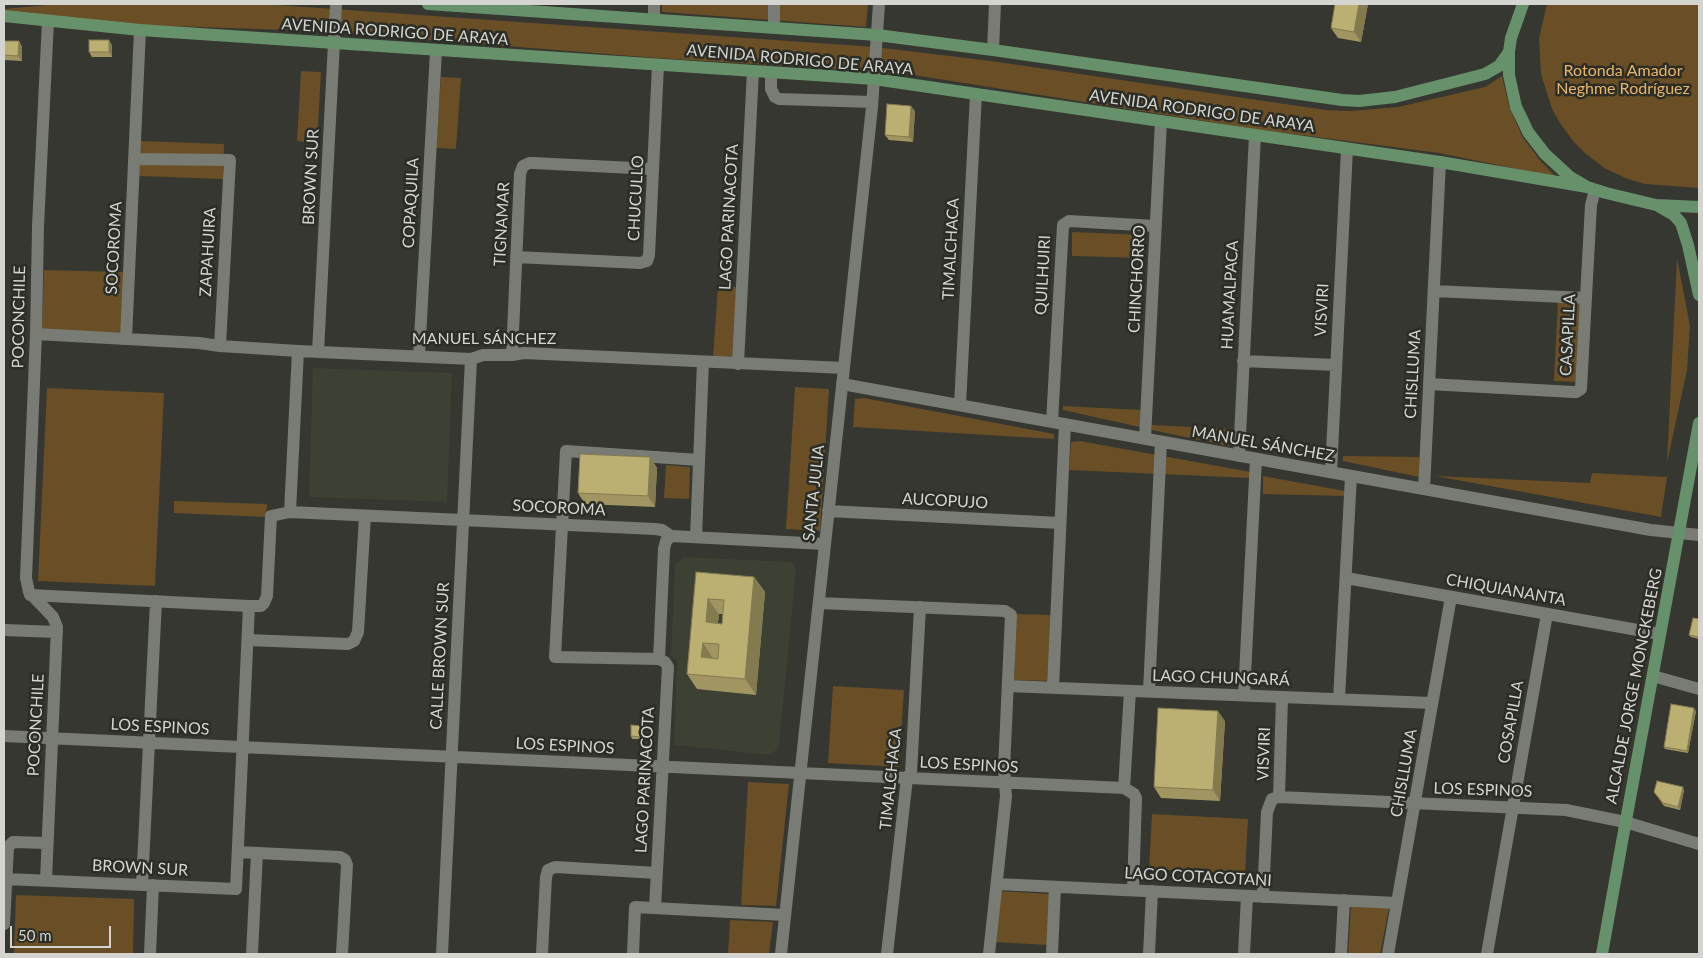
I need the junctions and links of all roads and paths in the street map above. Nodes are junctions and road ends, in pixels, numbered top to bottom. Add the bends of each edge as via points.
1 (336, 4) edge
2 (428, 4) edge
3 (654, 4) edge
4 (774, 4) edge
5 (879, 4) edge
6 (995, 4) edge
7 (1523, 4) edge
8 (4, 16) edge
9 (654, 19) junction
10 (48, 21) junction
11 (774, 27) junction
12 (140, 30) junction
13 (877, 35) junction
14 (334, 44) junction
15 (993, 50) junction
16 (436, 51) junction
17 (1509, 52) junction
18 (658, 65) junction
19 (753, 71) junction
20 (771, 73) junction
21 (874, 79) junction
22 (976, 94) junction
23 (872, 102) junction
24 (1161, 121) junction
25 (1255, 135) junction
26 (1347, 149) junction
27 (134, 159) junction
28 (1440, 162) junction
29 (653, 169) junction
30 (1591, 188) junction
31 (1656, 204) junction
32 (1699, 207) edge
33 (1156, 226) junction
34 (516, 258) junction
35 (1434, 291) junction
36 (1699, 295) edge
37 (1586, 298) junction
38 (36, 334) junction
39 (126, 339) junction
40 (220, 346) junction
41 (298, 351) junction
42 (318, 352) junction
43 (418, 356) junction
44 (512, 356) junction
45 (471, 359) junction
46 (1243, 361) junction
47 (703, 362) junction
48 (738, 364) junction
49 (1336, 365) junction
50 (844, 368) junction
51 (842, 384) junction
52 (1429, 384) junction
53 (960, 405) junction
54 (1052, 422) junction
55 (1699, 423) edge
56 (1065, 424) junction
57 (1145, 439) junction
58 (1161, 442) junction
59 (1239, 456) junction
60 (1256, 459) junction
61 (699, 460) junction
62 (1331, 472) junction
63 (1351, 476) junction
64 (1424, 489) junction
65 (828, 511) junction
66 (290, 512) junction
67 (364, 516) junction
68 (463, 520) junction
69 (1060, 523) junction
70 (562, 525) junction
71 (1679, 533) junction
72 (1699, 535) edge
73 (671, 536) junction
74 (696, 537) junction
75 (825, 544) junction
76 (1346, 578) junction
77 (30, 595) junction
78 (1451, 597) junction
79 (156, 601) junction
80 (819, 603) junction
81 (249, 606) junction
82 (920, 607) junction
83 (1547, 614) junction
84 (4, 630) edge
85 (57, 632) junction
86 (1660, 634) junction
87 (248, 640) junction
88 (659, 660) junction
89 (1653, 676) junction
90 (1008, 686) junction
91 (1053, 688) junction
92 (1699, 689) edge
93 (1130, 691) junction
94 (1149, 692) junction
95 (1244, 695) junction
96 (1282, 697) junction
97 (1339, 699) junction
98 (1432, 703) junction
99 (4, 736) edge
100 (52, 738) junction
101 (149, 743) junction
102 (243, 747) junction
103 (452, 757) junction
104 (662, 767) junction
105 (800, 773) junction
106 (907, 778) junction
107 (1005, 782) junction
108 (1124, 788) junction
109 (1279, 797) junction
110 (1415, 804) junction
111 (1513, 808) junction
112 (1625, 822) junction
113 (47, 843) junction
114 (1699, 844) edge
115 (238, 852) junction
116 (256, 853) junction
117 (657, 873) junction
118 (6, 879) junction
119 (46, 880) junction
120 (996, 884) junction
121 (147, 885) junction
122 (1054, 887) junction
123 (1133, 890) junction
124 (1152, 891) junction
125 (1247, 896) junction
126 (1263, 896) junction
127 (1344, 900) junction
128 (1398, 903) junction
129 (655, 908) junction
130 (785, 915) junction
131 (4, 924) edge
132 (150, 954) edge
133 (252, 954) edge
134 (342, 954) edge
135 (442, 954) edge
136 (542, 954) edge
137 (633, 954) edge
138 (781, 954) edge
139 (887, 954) edge
140 (989, 954) edge
141 (1052, 954) edge
142 (1149, 954) edge
143 (1244, 954) edge
144 (1341, 954) edge
145 (1388, 954) edge
146 (1487, 954) edge
147 (1602, 954) edge

1 - 14 street, BROWN SUR
2 - 9 main road, AVENIDA RODRIGO DE ARAYA
3 - 9 street
4 - 11 street
5 - 13 street, SANTA JULIA
6 - 15 street
7 - 17 main road
8 - 10 main road, AVENIDA RODRIGO DE ARAYA
9 - 11 main road, AVENIDA RODRIGO DE ARAYA
10 - 12 main road, AVENIDA RODRIGO DE ARAYA
10 - 38 street, POCONCHILE
11 - 13 main road, AVENIDA RODRIGO DE ARAYA
12 - 14 main road, AVENIDA RODRIGO DE ARAYA
12 - 27 street, SOCOROMA
13 - 15 main road, AVENIDA RODRIGO DE ARAYA
13 - 21 street, SANTA JULIA
14 - 16 main road, AVENIDA RODRIGO DE ARAYA
14 - 42 street, BROWN SUR
15 - 17 main road, AVENIDA RODRIGO DE ARAYA via 1325,99 1359,101 1408,94 1485,74 1499,66
16 - 18 main road, AVENIDA RODRIGO DE ARAYA
16 - 43 street, COPAQUILA
17 - 30 main road via 1512,91 1528,132 1556,165
18 - 19 main road, AVENIDA RODRIGO DE ARAYA
18 - 29 street, CHUCULLO
19 - 20 main road, AVENIDA RODRIGO DE ARAYA
19 - 48 street, LAGO PARINACOTA
20 - 21 main road, AVENIDA RODRIGO DE ARAYA
20 - 23 street via 772,93 779,99
21 - 22 main road, AVENIDA RODRIGO DE ARAYA
21 - 23 street, SANTA JULIA
22 - 24 main road, AVENIDA RODRIGO DE ARAYA
22 - 53 street, TIMALCHACA
23 - 50 street, SANTA JULIA
24 - 25 main road, AVENIDA RODRIGO DE ARAYA
24 - 33 street, CHINCHORRO
25 - 26 main road, AVENIDA RODRIGO DE ARAYA
25 - 46 street, HUAMALPACA
26 - 28 main road, AVENIDA RODRIGO DE ARAYA
26 - 49 street, VISVIRI
27 - 39 street, SOCOROMA
27 - 40 street, ZAPAHUIRA via 230,160
28 - 30 main road, AVENIDA RODRIGO DE ARAYA
28 - 35 street, CHISLLUMA
29 - 34 street, TIGNAMAR via 526,164 521,170
29 - 34 street, CHUCULLO via 650,255 647,261
30 - 31 main road via 1637,202
30 - 37 street, CASAPILLA
31 - 32 main road
31 - 36 main road via 1672,213 1681,223
33 - 54 street, QUILHUIRI via 1069,221 1063,225
33 - 57 street, CHINCHORRO
34 - 44 street, TIGNAMAR
35 - 37 street
35 - 52 street, CHISLLUMA
37 - 52 street, CASAPILLA via 1582,386 1579,391
38 - 39 street, MANUEL SÁNCHEZ
38 - 77 street, POCONCHILE via 26,578
39 - 40 street, MANUEL SÁNCHEZ
40 - 41 street, MANUEL SÁNCHEZ
41 - 42 street, MANUEL SÁNCHEZ
41 - 66 street
42 - 43 street, MANUEL SÁNCHEZ
43 - 45 street, MANUEL SÁNCHEZ
44 - 45 street, MANUEL SÁNCHEZ via 488,354
44 - 47 street, MANUEL SÁNCHEZ via 524,353
45 - 68 street, CALLE BROWN SUR
46 - 49 street
46 - 59 street, HUAMALPACA
47 - 48 street, MANUEL SÁNCHEZ
47 - 61 street
48 - 50 street, MANUEL SÁNCHEZ
49 - 62 street, VISVIRI
50 - 51 street, SANTA JULIA
51 - 53 street, MANUEL SÁNCHEZ
51 - 65 street, SANTA JULIA
52 - 64 street, CHISLLUMA
53 - 54 street, MANUEL SÁNCHEZ
54 - 56 street, MANUEL SÁNCHEZ
55 - 71 main road, ALCALDE JORGE MONCKEBERG
56 - 57 street, MANUEL SÁNCHEZ
56 - 69 street
57 - 58 street, MANUEL SÁNCHEZ
58 - 59 street, MANUEL SÁNCHEZ
58 - 94 street
59 - 60 street, MANUEL SÁNCHEZ
60 - 62 street, MANUEL SÁNCHEZ
60 - 95 street
61 - 70 street via 566,451
61 - 74 street
62 - 63 street, MANUEL SÁNCHEZ
63 - 64 street, MANUEL SÁNCHEZ
63 - 76 street
64 - 71 street, MANUEL SÁNCHEZ
65 - 69 street, AUCOPUJO
65 - 75 street, SANTA JULIA
66 - 67 street, SOCOROMA
66 - 81 street via 271,516 266,600 261,606
67 - 68 street, SOCOROMA
67 - 87 street via 358,632 354,641 348,644
68 - 70 street, SOCOROMA
68 - 103 street, CALLE BROWN SUR
69 - 91 street
70 - 73 street, SOCOROMA via 655,529
70 - 88 street via 555,657
71 - 72 street, MANUEL SÁNCHEZ
71 - 86 main road, ALCALDE JORGE MONCKEBERG
73 - 74 street, SOCOROMA
73 - 88 street, LAGO PARINACOTA via 664,549
74 - 75 street, SOCOROMA
75 - 80 street, SANTA JULIA
76 - 78 street, CHIQUIANANTA
76 - 97 street
77 - 79 street
77 - 85 street, POCONCHILE via 53,617
78 - 83 street, CHIQUIANANTA
78 - 98 street, CHISLLUMA
79 - 81 street
79 - 101 street
80 - 82 street
80 - 105 street, SANTA JULIA
81 - 87 street, BROWN SUR
82 - 90 street via 1010,613
82 - 106 street, TIMALCHACA via 911,774
83 - 86 street, CHIQUIANANTA
83 - 111 street, COSAPILLA
84 - 85 street
85 - 100 street, POCONCHILE
86 - 89 main road, ALCALDE JORGE MONCKEBERG
87 - 102 street, BROWN SUR
88 - 104 street, LAGO PARINACOTA via 668,667
89 - 92 street
89 - 112 main road, ALCALDE JORGE MONCKEBERG
90 - 91 street, LAGO CHUNGARÁ
90 - 107 street
91 - 93 street, LAGO CHUNGARÁ
93 - 94 street, LAGO CHUNGARÁ
93 - 108 street
94 - 95 street, LAGO CHUNGARÁ
95 - 96 street, LAGO CHUNGARÁ
96 - 97 street, LAGO CHUNGARÁ
96 - 109 street, VISVIRI
97 - 98 street, LAGO CHUNGARÁ
98 - 110 street, CHISLLUMA
99 - 100 street, LOS ESPINOS
100 - 101 street, LOS ESPINOS
100 - 113 street, POCONCHILE
101 - 102 street, LOS ESPINOS
101 - 121 street
102 - 103 street, LOS ESPINOS
102 - 115 street, BROWN SUR
103 - 104 street, LOS ESPINOS
103 - 135 street, CALLE BROWN SUR
104 - 105 street, LOS ESPINOS
104 - 117 street, LAGO PARINACOTA
105 - 106 street, LOS ESPINOS
105 - 130 street, SANTA JULIA
106 - 107 street, LOS ESPINOS
106 - 139 street, TIMALCHACA
107 - 108 street, LOS ESPINOS
107 - 120 street
108 - 123 street via 1136,798
109 - 110 street, LOS ESPINOS
109 - 126 street, VISVIRI via 1272,799 1267,812
110 - 111 street, LOS ESPINOS
110 - 128 street, CHISLLUMA
111 - 112 street, LOS ESPINOS via 1566,810
111 - 146 street, COSAPILLA
112 - 114 street, LOS ESPINOS
112 - 147 main road, ALCALDE JORGE MONCKEBERG
113 - 118 street via 9,844
113 - 119 street, POCONCHILE
115 - 116 street
115 - 121 street, BROWN SUR via 236,889
116 - 133 street
116 - 134 street via 340,857 345,860
117 - 129 street, LAGO PARINACOTA
117 - 136 street via 555,867 548,870
118 - 119 street, BROWN SUR
118 - 131 street
119 - 121 street, BROWN SUR
120 - 122 street, LAGO COTACOTANI
120 - 140 street
121 - 132 street
122 - 123 street, LAGO COTACOTANI
122 - 141 street
123 - 124 street, LAGO COTACOTANI
124 - 125 street, LAGO COTACOTANI
124 - 142 street
125 - 126 street, LAGO COTACOTANI
125 - 143 street
126 - 127 street, LAGO COTACOTANI
127 - 128 street, LAGO COTACOTANI
127 - 144 street
128 - 145 street, CHISLLUMA
129 - 130 street
129 - 137 street via 635,907
130 - 138 street, SANTA JULIA

